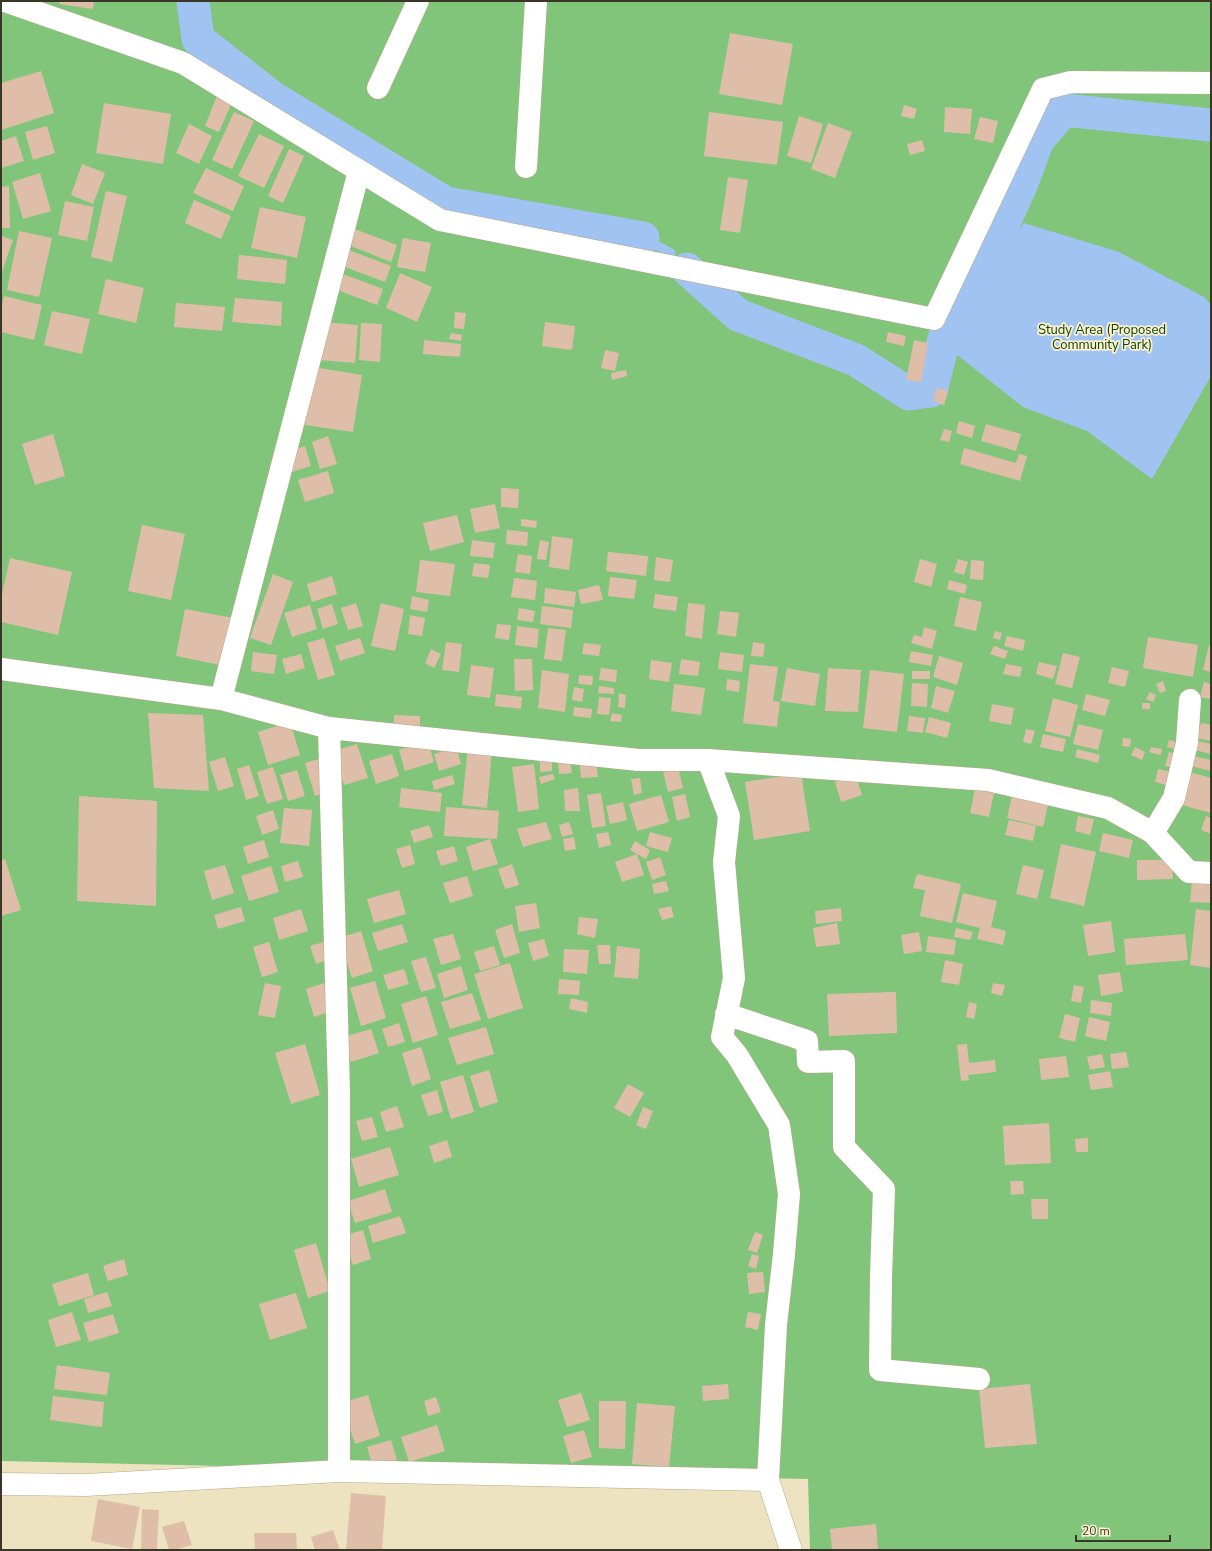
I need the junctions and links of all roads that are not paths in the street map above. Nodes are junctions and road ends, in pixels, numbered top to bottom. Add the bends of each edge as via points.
1 (5, 1) edge
2 (418, 1) edge
3 (536, 1) edge
4 (1211, 83) edge
5 (378, 88) dead end
6 (526, 167) dead end
7 (359, 171) junction
8 (1, 669) edge
9 (221, 699) junction
10 (1190, 700) dead end
11 (329, 728) junction
12 (708, 760) junction
13 (1153, 833) junction
14 (1211, 873) edge
15 (726, 1014) junction
16 (979, 1379) dead end
17 (339, 1471) junction
18 (768, 1480) junction
19 (1, 1484) edge
20 (791, 1550) edge

1 - 7 street via 183,63
2 - 5 street
3 - 6 street
4 - 7 street via 1072,82 1043,89 934,319 440,220
7 - 9 street
8 - 9 street
9 - 11 street
10 - 13 street via 1187,743 1174,798
11 - 12 street via 639,760
11 - 17 street via 339,1091
12 - 13 street via 988,780 1108,808
12 - 15 street via 729,816 724,862 734,978
13 - 14 street via 1190,872
15 - 16 street via 807,1041 808,1062 844,1061 844,1147 884,1189 880,1370
15 - 18 street via 722,1037 737,1055 779,1125 789,1194 776,1325
17 - 18 street
17 - 19 street via 86,1485
18 - 20 street

